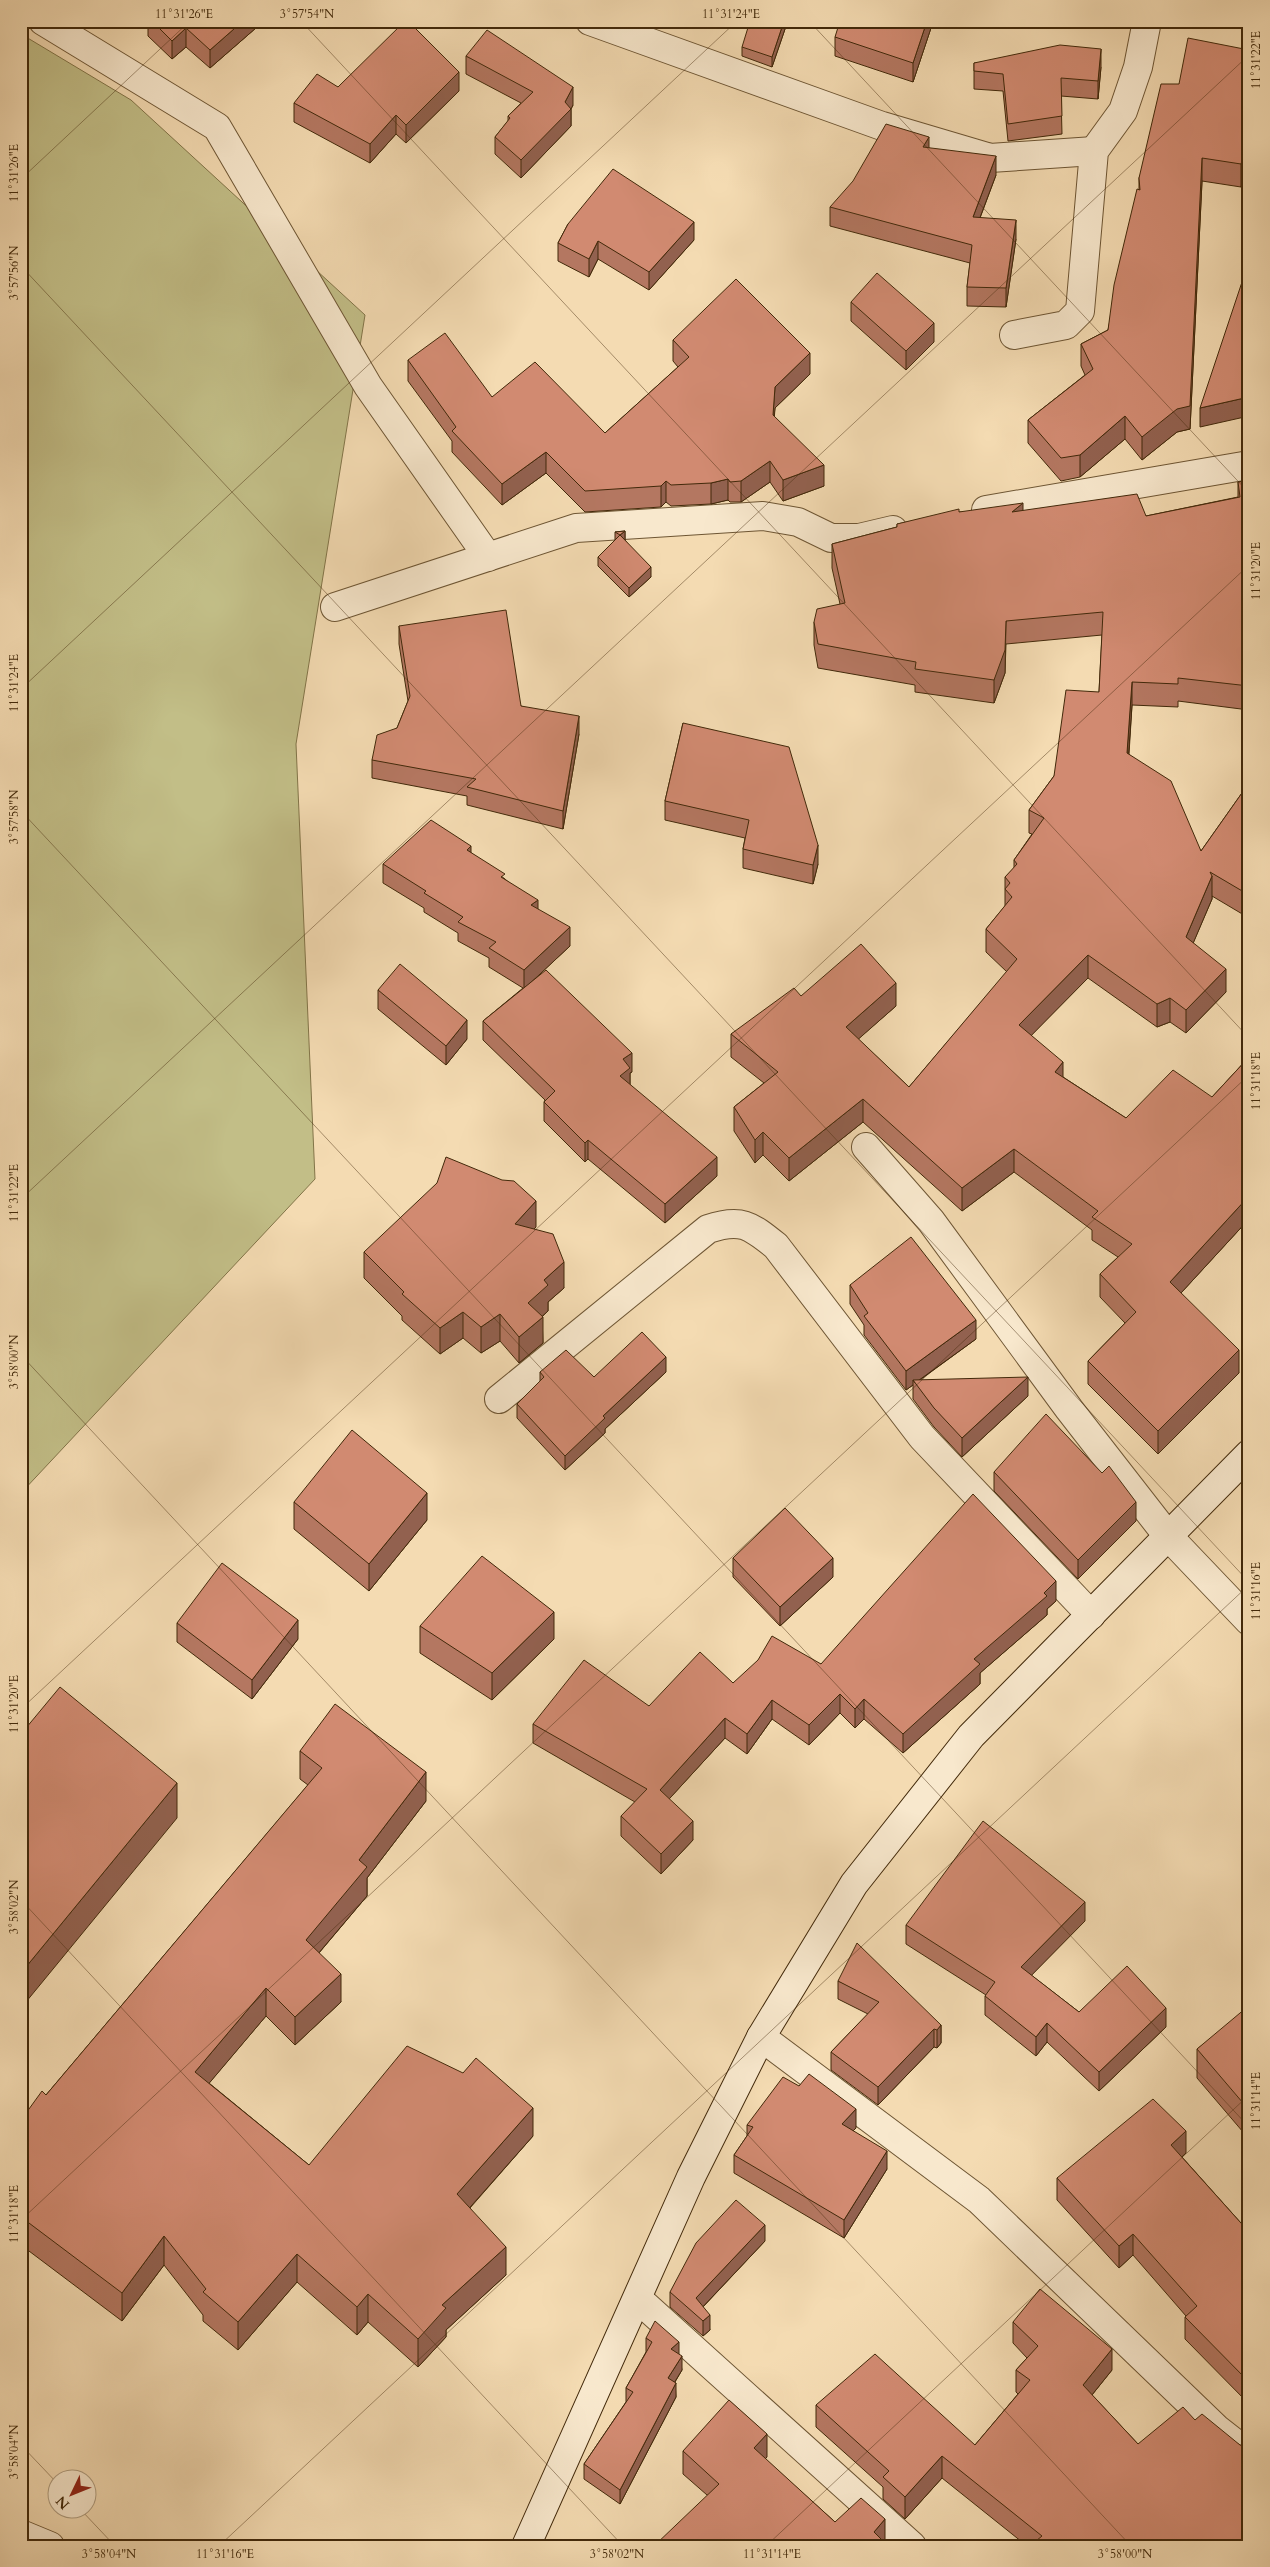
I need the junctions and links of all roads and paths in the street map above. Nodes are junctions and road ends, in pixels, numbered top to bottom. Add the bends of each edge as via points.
1 (43, 21) edge
2 (590, 21) edge
3 (1147, 21) edge
4 (1094, 152) junction
5 (1014, 335) dead end
6 (1249, 465) edge
7 (965, 514) edge
8 (917, 525) edge
9 (488, 557) junction
10 (335, 608) dead end
11 (866, 1147) dead end
12 (499, 1399) dead end
13 (1249, 1454) edge
14 (1167, 1535) junction
15 (1091, 1615) junction
16 (1249, 1621) edge
17 (762, 2037) junction
18 (638, 2299) junction
19 (1249, 2454) edge
20 (21, 2534) edge
21 (50, 2546) edge
22 (526, 2546) edge
23 (912, 2546) edge

1 - 9 street via 217,127 368,386
2 - 4 street via 882,126 990,158
3 - 4 street via 1138,67 1123,111
4 - 5 street via 1080,311 1066,325
6 - 7 street
8 - 9 street via 859,538 831,538 798,522 763,516 576,528
9 - 10 street
11 - 14 street via 931,1221
12 - 15 street via 708,1229 729,1222 752,1226 776,1246 922,1437
13 - 14 street
14 - 15 street
14 - 16 street
15 - 17 street via 971,1736 854,1884
17 - 18 street via 691,2177
17 - 19 street via 979,2200 1217,2429
18 - 22 street
18 - 23 street
20 - 21 street

